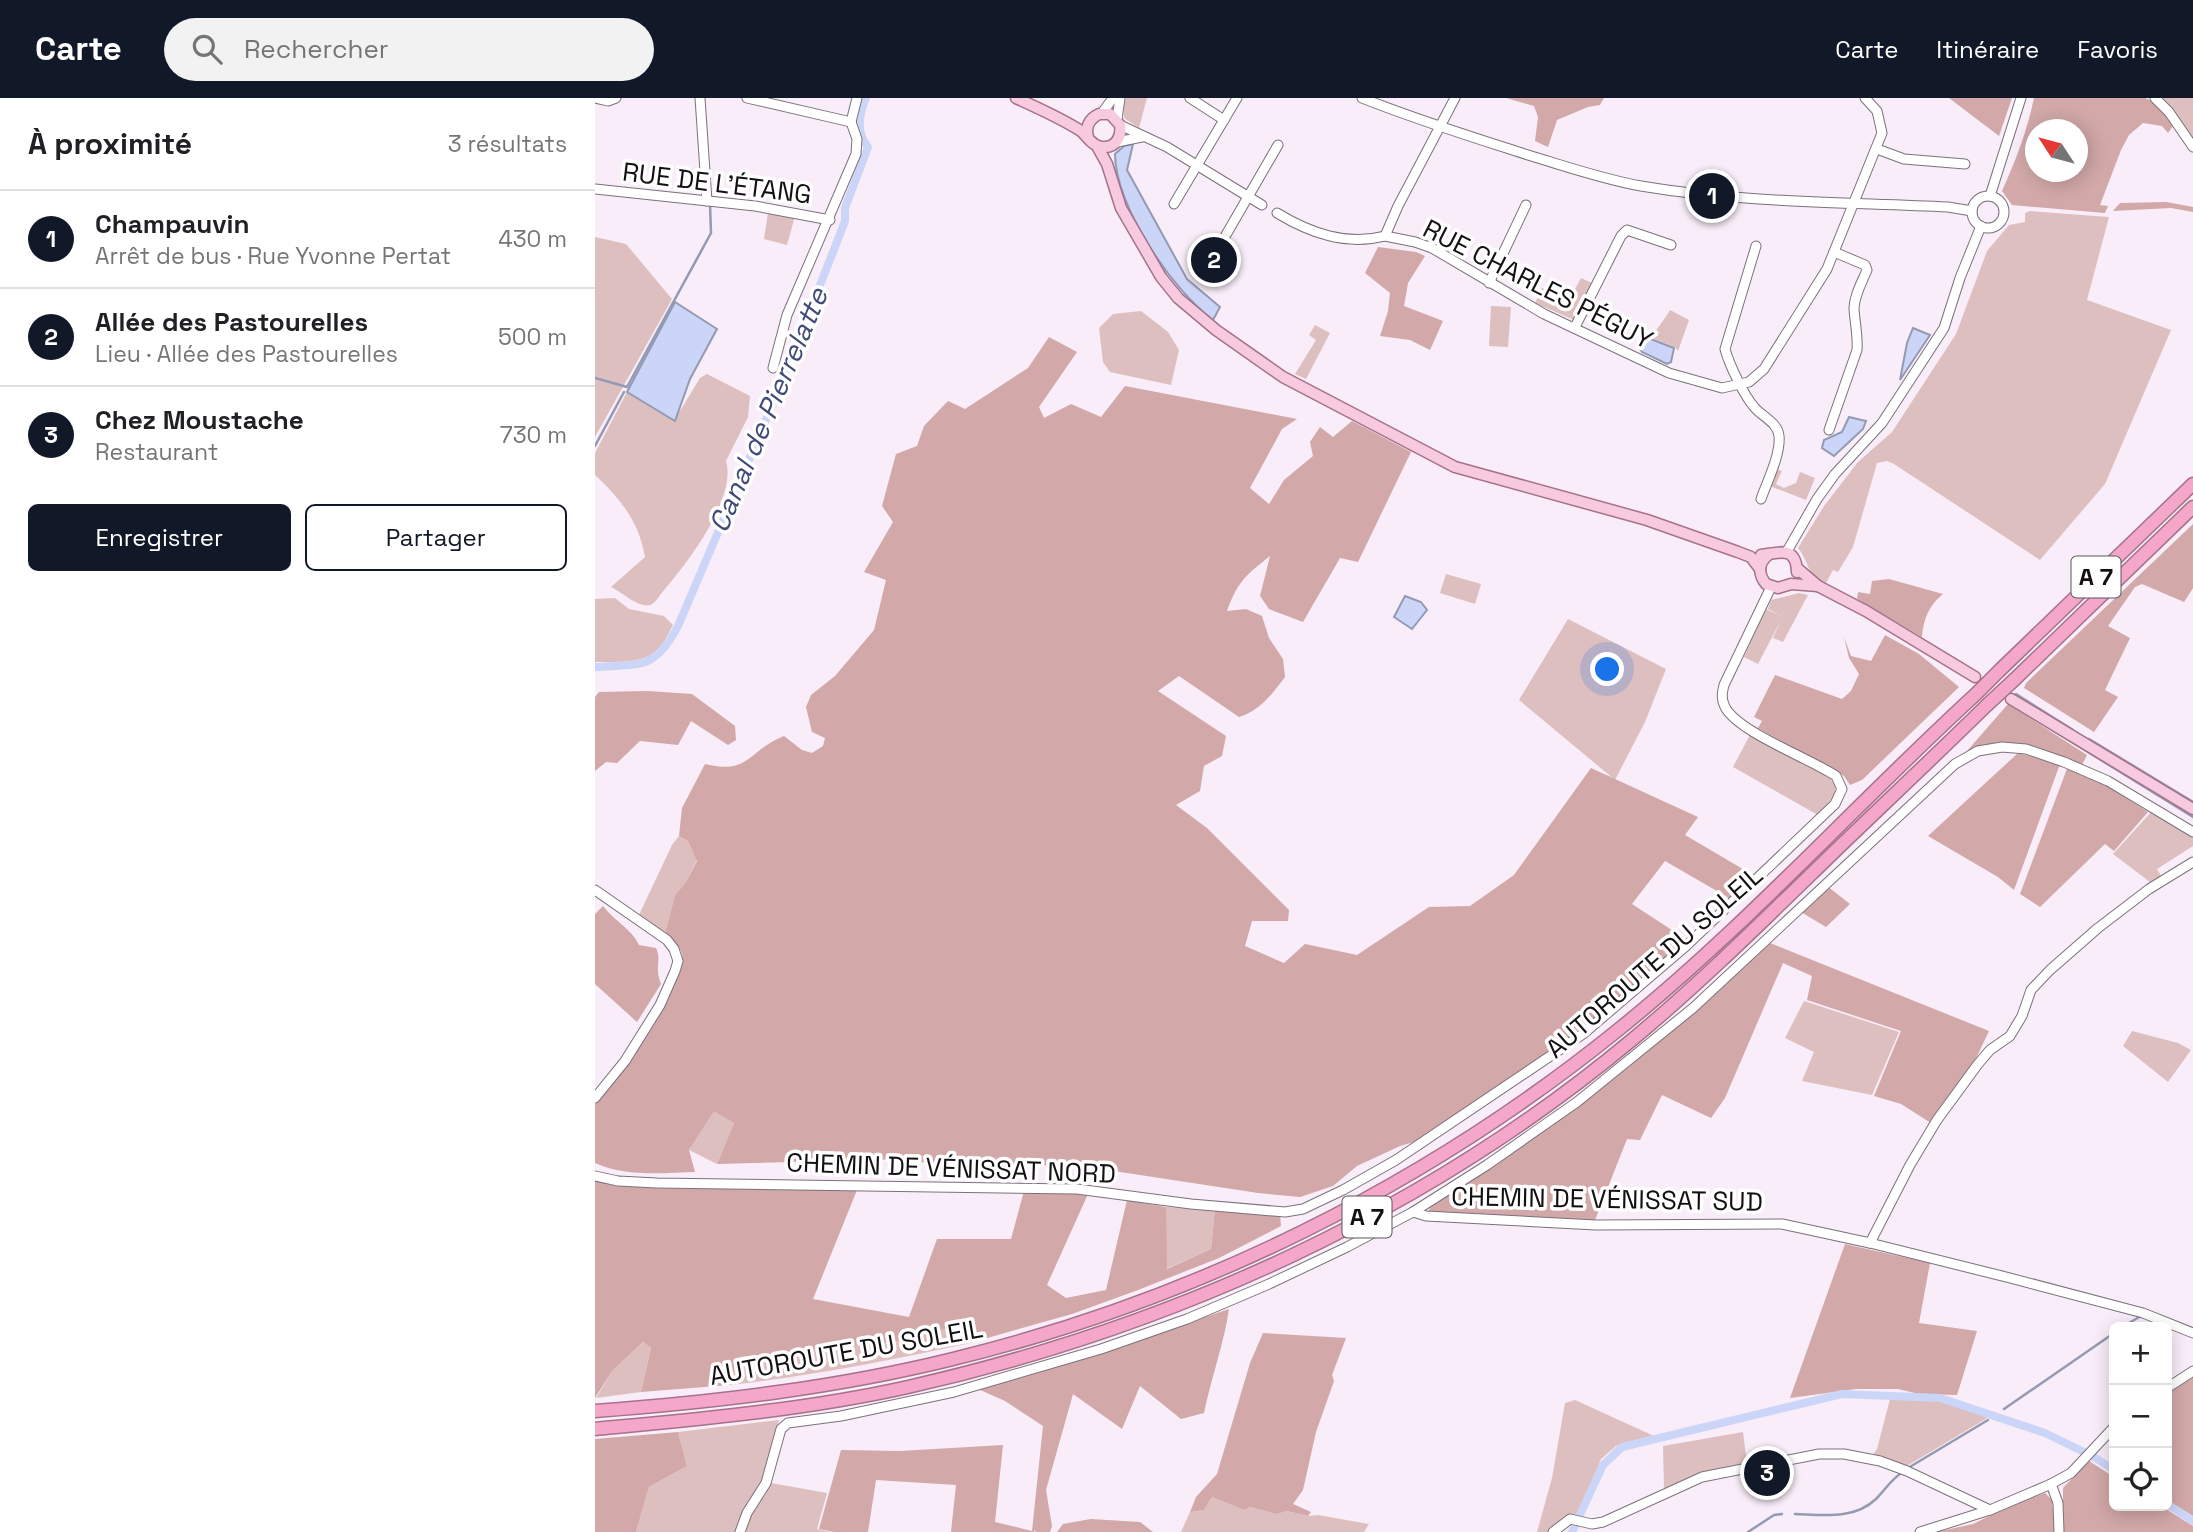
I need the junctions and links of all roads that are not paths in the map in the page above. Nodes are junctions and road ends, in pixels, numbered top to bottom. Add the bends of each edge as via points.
1 (595, 98) edge
2 (615, 98) edge
3 (700, 98) edge
4 (747, 98) edge
5 (857, 98) edge
6 (1016, 98) edge
7 (1113, 98) edge
8 (1120, 98) edge
9 (1190, 98) edge
10 (1237, 98) edge
11 (1362, 98) edge
12 (1455, 98) edge
13 (1865, 98) edge
14 (2021, 98) edge
15 (2155, 98) edge
16 (1097, 115) junction
17 (1060, 119) junction
18 (1224, 120) junction
19 (851, 122) junction
20 (1119, 122) junction
21 (1439, 127) junction
22 (1088, 137) junction
23 (1144, 137) junction
24 (1114, 144) junction
25 (1278, 145) dead end
26 (1097, 146) junction
27 (2193, 147) edge
28 (1877, 149) junction
29 (1107, 164) junction
30 (1965, 164) dead end
31 (1198, 166) junction
32 (595, 189) edge
33 (1990, 196) junction
34 (1249, 197) junction
35 (707, 201) junction
36 (1854, 202) junction
37 (1174, 204) dead end
38 (1262, 205) dead end
39 (1526, 205) dead end
40 (1972, 211) junction
41 (1277, 213) dead end
42 (830, 220) junction
43 (1982, 226) junction
44 (1385, 236) junction
45 (1671, 245) dead end
46 (1756, 246) dead end
47 (1833, 252) junction
48 (1212, 259) dead end
49 (1489, 283) junction
50 (1575, 327) junction
51 (773, 368) dead end
52 (1742, 385) junction
53 (1829, 430) dead end
54 (2193, 484) edge
55 (1761, 499) dead end
56 (2193, 507) edge
57 (1786, 553) junction
58 (1768, 555) junction
59 (1751, 558) junction
60 (1797, 568) junction
61 (1760, 569) junction
62 (1791, 584) junction
63 (1818, 586) junction
64 (1771, 587) junction
65 (1975, 677) dead end
66 (2011, 699) dead end
67 (2193, 809) edge
68 (2193, 832) edge
69 (2193, 862) edge
70 (595, 890) edge
71 (595, 1098) edge
72 (596, 1175) edge
73 (1413, 1212) junction
74 (1870, 1243) junction
75 (2193, 1333) edge
76 (2193, 1371) edge
77 (2172, 1385) edge
78 (595, 1412) edge
79 (595, 1429) edge
80 (2109, 1432) edge
81 (2051, 1484) junction
82 (1990, 1510) junction
83 (740, 1532) edge
84 (1553, 1532) edge
85 (1920, 1532) edge
86 (2059, 1532) edge

1 - 2 street
3 - 35 street
4 - 19 street
5 - 19 street, RUE DE L'ÉTANG
6 - 17 main road
7 - 16 street
8 - 20 street
9 - 18 street
10 - 18 street
11 - 21 street
12 - 21 street, RUE CHARLES PÉGUY
13 - 28 street via 1880,118
14 - 33 street
15 - 27 street
16 - 17 main road
16 - 20 main road via 1110,114
16 - 22 main road via 1088,125
17 - 22 main road
18 - 31 street
19 - 42 street, RUE DE L'ÉTANG via 856,154
20 - 23 street
20 - 24 main road via 1120,135
21 - 36 street via 1638,186 1713,196
21 - 44 street, RUE CHARLES PÉGUY
22 - 26 main road
23 - 24 street
23 - 31 street
24 - 26 main road
24 - 29 main road
25 - 34 street
26 - 29 main road
28 - 30 street via 1904,159
28 - 36 street
29 - 59 main road via 1121,208 1178,298 1283,377 1455,467 1647,520
31 - 34 street
31 - 37 street
32 - 35 street, RUE DE L'ÉTANG
33 - 40 street via 1980,198
33 - 43 street via 2001,203 2003,218 1994,227
34 - 38 street
34 - 48 street
35 - 42 street, RUE DE L'ÉTANG
36 - 40 street
36 - 47 street
39 - 49 street
40 - 43 street
41 - 44 street via 1320,236
42 - 51 street via 787,315
43 - 57 street via 1944,328 1882,423 1817,499
44 - 49 street, RUE CHARLES PÉGUY via 1426,245
45 - 50 street via 1627,230
46 - 52 street via 1725,349
47 - 52 street via 1819,283 1764,369
47 - 53 street via 1867,270 1854,309 1857,350
49 - 50 street, RUE CHARLES PÉGUY
50 - 52 street, RUE CHARLES PÉGUY via 1669,373 1722,388
52 - 55 street via 1753,406 1775,426 1779,438
54 - 78 highway, AUTOROUTE DU SOLEIL / A 7, bridge via 1696,962 1619,1029 1483,1129 1411,1173 1335,1215 1190,1283 999,1348 765,1394
56 - 79 highway, AUTOROUTE DU SOLEIL / A 7, bridge via 1707,975 1631,1041 1479,1152 1363,1220 1262,1270 1149,1317 1008,1362 806,1406
57 - 58 main road
57 - 60 main road
58 - 59 main road
58 - 61 main road
59 - 61 main road
60 - 62 main road
60 - 63 main road
61 - 64 main road
62 - 63 main road
62 - 64 main road
63 - 65 main road
64 - 72 street, CHEMIN DE VÉNISSAT NORD via 1724,685 1723,703 1746,727 1836,776 1840,797 1686,946 1583,1034 1446,1128 1343,1190 1303,1209 1285,1212 1077,1189 618,1181
66 - 67 main road
68 - 73 street via 2108,781 2064,762 2014,746 1978,751 1955,764 1693,1009 1577,1102
69 - 74 street via 2091,934 2031,990 2010,1036 1990,1050 1937,1120
70 - 71 street via 667,940 678,961 660,1005
73 - 74 street, CHEMIN DE VÉNISSAT SUD via 1596,1225 1782,1224
73 - 83 street, CHEMIN DE VÉNISSAT SUD via 1269,1284 1101,1349 954,1392 788,1423 781,1429 766,1483
74 - 75 street, CHEMIN DE VÉNISSAT SUD via 2143,1313
76 - 77 street
80 - 81 street via 2071,1473
81 - 82 street
81 - 86 street via 2058,1503
82 - 84 street via 1889,1464 1844,1454 1819,1454 1702,1477 1603,1522 1570,1519
82 - 85 street

